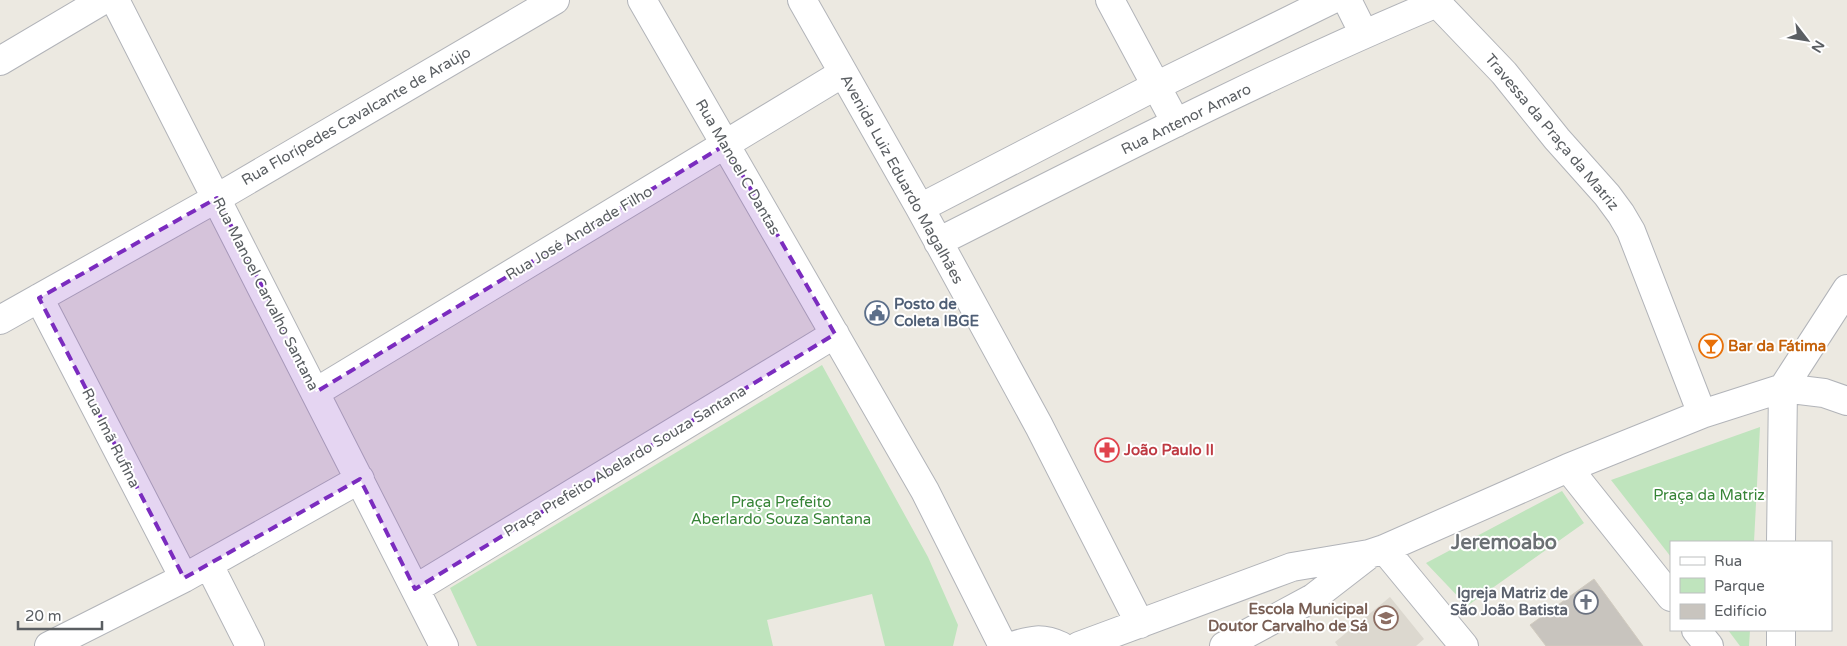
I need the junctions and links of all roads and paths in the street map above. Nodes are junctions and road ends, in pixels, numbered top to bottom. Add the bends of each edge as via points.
1 (102, 0) edge
2 (115, 0) edge
3 (555, 0) edge
4 (642, 0) edge
5 (802, 0) edge
6 (1110, 0) edge
7 (1331, 0) edge
8 (1347, 0) edge
9 (1437, 3) joint
10 (1364, 34) junction
11 (0, 61) edge
12 (843, 73) junction
13 (1156, 86) junction
14 (1176, 123) junction
15 (725, 145) junction
16 (217, 198) junction
17 (920, 208) junction
18 (938, 242) junction
19 (1847, 290) edge
20 (39, 298) junction
21 (0, 320) edge
22 (834, 334) junction
23 (1782, 388) junction
24 (316, 392) junction
25 (1847, 401) edge
26 (1702, 414) junction
27 (1568, 468) junction
28 (360, 479) junction
29 (1782, 541) edge
30 (1377, 552) junction
31 (209, 565) junction
32 (184, 578) junction
33 (415, 589) junction
34 (1670, 596) edge
35 (1140, 624) junction
36 (1697, 631) edge
37 (1781, 631) edge
38 (1272, 635) edge
39 (49, 646) edge
40 (250, 646) edge
41 (444, 646) edge
42 (1003, 646) edge
43 (1012, 646) edge
44 (1061, 646) edge
45 (1079, 646) edge
46 (1224, 646) edge
47 (1464, 646) edge
48 (1709, 646) edge
49 (1781, 646) edge

1 - 11 street
2 - 16 street, Rua Manoel Carvalho Santana
3 - 16 street, Rua Florípedes Cavalcante de Araújo
4 - 15 street, Rua Manoel C Dantas
5 - 12 street, Avenida Luiz Eduardo Magalhães
6 - 13 street
7 - 13 street
8 - 10 street
9 - 10 street, Rua Antenor Amaro
9 - 26 street, Travessa da Praça da Matriz via 1504,73 1621,214 1631,232
10 - 14 street, Rua Antenor Amaro
12 - 15 street, Rua José Andrade Filho
12 - 17 street, Avenida Luiz Eduardo Magalhães
13 - 14 street
13 - 17 street
14 - 18 street, Rua Antenor Amaro
15 - 22 street, Rua Manoel C Dantas
15 - 24 street, Rua José Andrade Filho
16 - 20 street, Rua Florípedes Cavalcante de Araújo
16 - 24 street, Rua Manoel Carvalho Santana
17 - 18 street, Avenida Luiz Eduardo Magalhães
18 - 35 street, Avenida Luiz Eduardo Magalhães
19 - 23 street
20 - 21 street, Rua Florípedes Cavalcante de Araújo
20 - 32 street, Rua Imã Rufina
22 - 33 street, Praça Prefeito Abelardo Souza Santana
22 - 42 street via 924,491
23 - 25 street
23 - 26 street
23 - 29 street
24 - 28 street, Rua Manoel Carvalho Santana
26 - 27 street
27 - 30 street
27 - 34 street
28 - 31 street
28 - 33 street, Rua Manoel Carvalho Santana
30 - 35 street via 1292,567
30 - 38 street via 1313,598
30 - 47 street
31 - 32 street
31 - 40 street
32 - 39 street
33 - 41 street
35 - 45 street
36 - 48 street
37 - 49 street
38 - 46 street
43 - 44 street via 1031,640 1050,641

